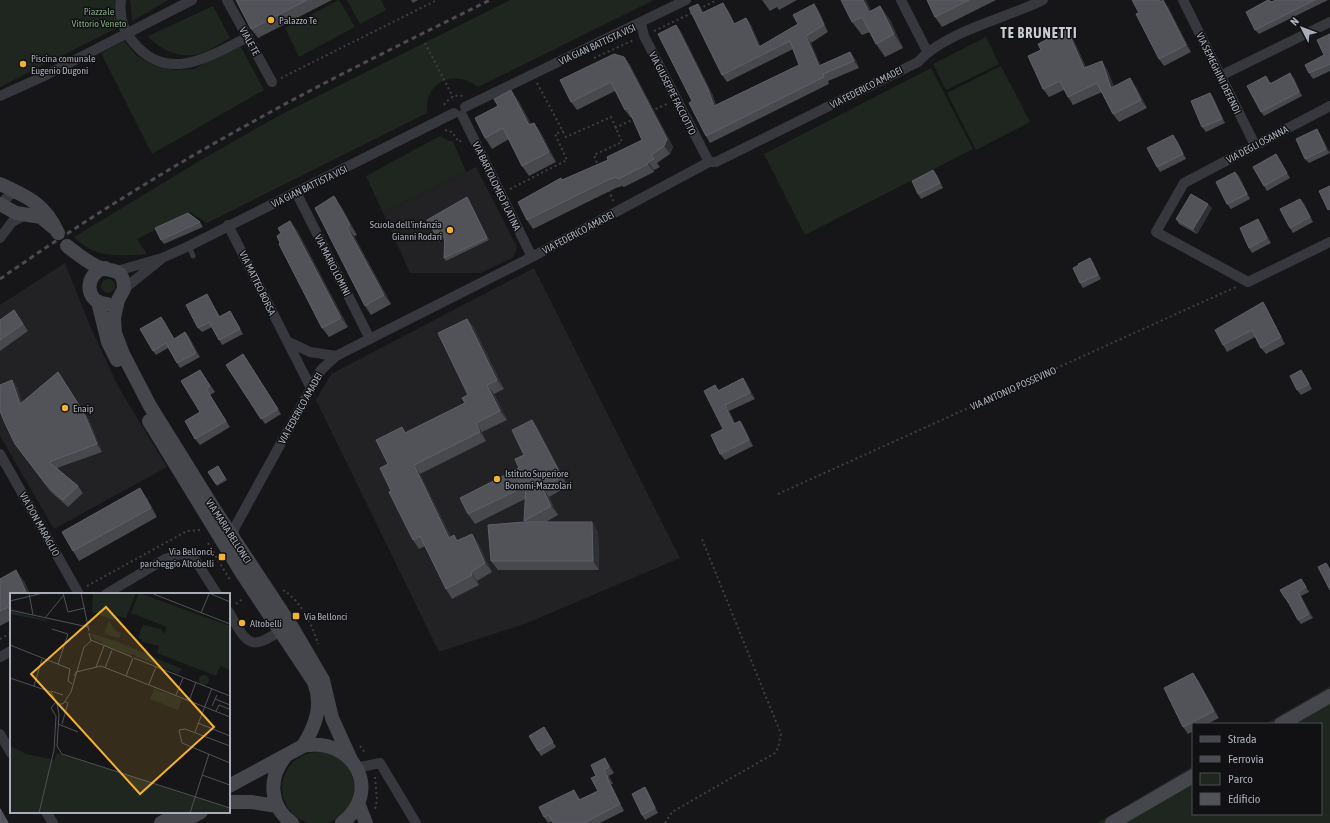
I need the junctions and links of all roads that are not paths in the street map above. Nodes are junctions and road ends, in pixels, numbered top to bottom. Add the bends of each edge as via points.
1 (121, 0) edge
2 (192, 0) edge
3 (227, 0) edge
4 (686, 0) edge
5 (900, 0) edge
6 (1043, 0) edge
7 (1183, 0) edge
8 (1031, 3) edge
9 (1330, 22) edge
10 (641, 23) junction
11 (126, 34) junction
12 (248, 37) junction
13 (927, 51) junction
14 (1220, 76) junction
15 (272, 82) road end
16 (0, 96) edge
17 (1330, 106) edge
18 (460, 112) junction
19 (1255, 145) junction
20 (709, 162) junction
21 (0, 184) edge
22 (18, 192) junction
23 (296, 192) junction
24 (0, 204) edge
25 (24, 215) junction
26 (228, 225) junction
27 (7, 227) junction
28 (0, 238) edge
29 (1330, 242) edge
30 (188, 246) junction
31 (193, 256) dead end
32 (532, 257) junction
33 (162, 258) junction
34 (111, 270) junction
35 (90, 280) junction
36 (121, 295) junction
37 (98, 302) junction
38 (370, 339) junction
39 (286, 340) junction
40 (336, 356) junction
41 (311, 388) junction
42 (0, 454) edge
43 (232, 535) junction
44 (238, 579) junction
45 (78, 593) edge
46 (108, 593) edge
47 (217, 593) edge
48 (232, 608) edge
49 (281, 631) junction
50 (10, 651) edge
51 (0, 657) edge
52 (1330, 696) edge
53 (1284, 723) edge
54 (0, 734) edge
55 (303, 746) junction
56 (10, 750) edge
57 (287, 755) junction
58 (354, 764) junction
59 (1192, 777) edge
60 (230, 785) edge
61 (230, 802) edge
62 (358, 803) junction
63 (277, 806) junction
64 (47, 813) edge
65 (179, 813) edge
66 (199, 813) edge
67 (53, 823) edge
68 (161, 823) edge
69 (180, 823) edge
70 (292, 823) edge
71 (342, 823) edge
72 (366, 823) edge
73 (416, 823) edge
74 (1112, 823) edge

1 - 11 street
2 - 11 street
3 - 12 street, VIALE TE
4 - 10 street, VIA GIAN BATTISTA VISI
5 - 13 street
6 - 8 street, VIA FEDERICO AMADEI
7 - 14 street, VIA SEMEGHINI DEFENDI
8 - 13 street, VIA FEDERICO AMADEI
9 - 14 street
10 - 18 street, VIA GIAN BATTISTA VISI
10 - 20 street, VIA GIUSEPPE FACCIOTTO via 644,36
11 - 12 street via 144,54 177,65 202,60
11 - 16 street
12 - 15 street, VIALE TE
13 - 20 street, VIA FEDERICO AMADEI via 918,62 716,162
14 - 19 street, VIA SEMEGHINI DEFENDI
17 - 19 street, VIA DEGLI OSANNA
18 - 23 street, VIA GIAN BATTISTA VISI
18 - 32 street, VIA BARTOLOMEO PLATINA
19 - 29 street, VIA DEGLI OSANNA via 1184,183 1156,232 1248,282
20 - 32 street, VIA FEDERICO AMADEI
21 - 22 street
22 - 24 street
22 - 25 street via 46,211 58,233 41,218
23 - 26 street, VIA GIAN BATTISTA VISI
23 - 38 street, VIA MARIO LOMINI
24 - 25 street
24 - 27 street via 7,216
25 - 27 street
26 - 30 street, VIA GIAN BATTISTA VISI
26 - 39 street, VIA MATTEO BORSA
27 - 28 street
30 - 31 lane
30 - 33 street, VIA GIAN BATTISTA VISI
32 - 38 street, VIA FEDERICO AMADEI
33 - 34 street, VIA GIAN BATTISTA VISI
33 - 36 street, VIA GIAN BATTISTA VISI
34 - 35 street via 95,272
34 - 35 street, VIA MARIA BELLONCI via 98,267 67,246
34 - 36 street via 123,279
35 - 37 street, VIA MARIA BELLONCI via 91,296
36 - 37 street via 107,304
36 - 43 street, VIA MARIA BELLONCI via 114,318 115,333 123,354 150,406
37 - 44 street, VIA MARIA BELLONCI via 108,342 130,388
38 - 40 street, VIA FEDERICO AMADEI
39 - 40 street via 310,352
39 - 41 street, VIA MATTEO BORSA
40 - 41 street, VIA FEDERICO AMADEI via 320,370
41 - 43 street, VIA FEDERICO AMADEI
42 - 45 street, VIA DON MARAGLIO
43 - 44 street via 231,545 241,561
43 - 58 street, VIA MARIA BELLONCI via 323,680 332,718
44 - 49 street, VIA MARIA BELLONCI
46 - 47 street via 165,559 180,554 194,558
48 - 49 street via 245,638 252,642 258,643
49 - 55 street, VIA MARIA BELLONCI via 314,682 318,693 316,721
50 - 51 street
52 - 53 street
54 - 56 street
55 - 57 street
55 - 58 street via 333,746
57 - 60 street
57 - 63 street via 276,771 274,780 274,798
58 - 62 street, VIA MARIA BELLONCI via 361,788
58 - 73 street via 380,763
59 - 74 street
61 - 63 street
62 - 71 street
62 - 72 street
63 - 70 street
64 - 67 street
65 - 68 street
66 - 69 street

